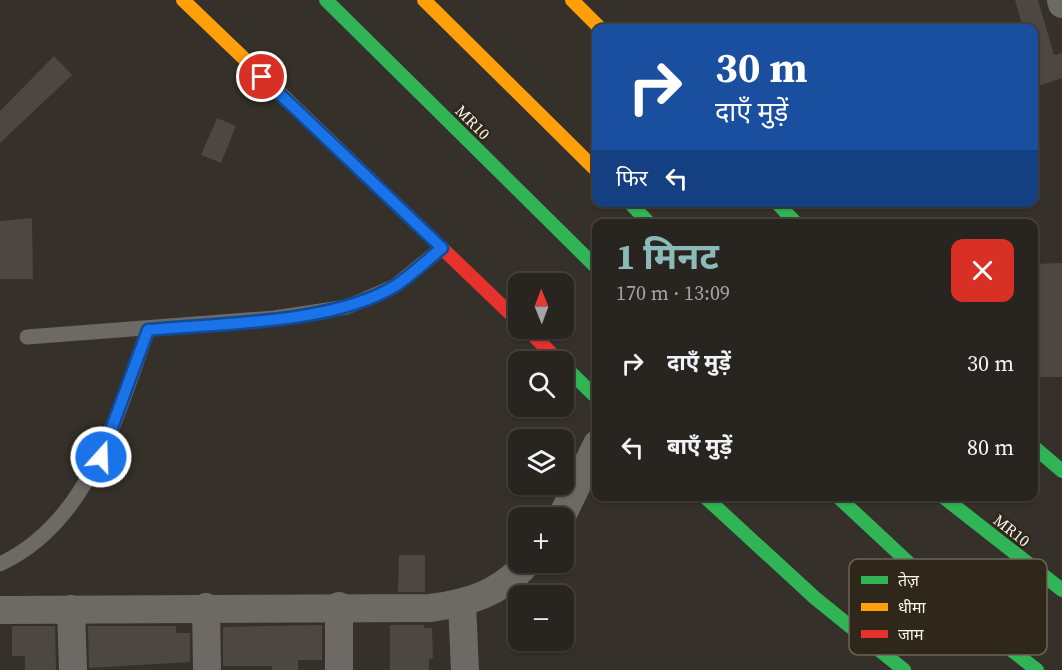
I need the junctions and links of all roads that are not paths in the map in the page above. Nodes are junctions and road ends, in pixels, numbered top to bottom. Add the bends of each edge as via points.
1 (183, 0) edge
2 (326, 0) edge
3 (424, 0) edge
4 (572, 0) edge
5 (596, 24) edge
6 (592, 166) edge
7 (634, 207) edge
8 (781, 207) edge
9 (645, 219) edge
10 (792, 219) edge
11 (442, 248) junction
12 (592, 263) edge
13 (508, 311) edge
14 (148, 330) junction
15 (27, 337) dead end
16 (537, 339) edge
17 (549, 351) edge
18 (574, 376) edge
19 (592, 393) edge
20 (1038, 450) edge
21 (592, 454) edge
22 (1062, 471) edge
23 (709, 501) edge
24 (842, 501) edge
25 (948, 501) edge
26 (566, 507) edge
27 (905, 559) edge
28 (1022, 559) edge
29 (0, 564) edge
30 (515, 573) edge
31 (1047, 578) edge
32 (1062, 590) edge
33 (462, 604) junction
34 (339, 606) junction
35 (206, 607) junction
36 (71, 609) junction
37 (0, 610) edge
38 (849, 626) edge
39 (885, 655) edge
40 (1018, 655) edge
41 (73, 670) edge
42 (207, 670) edge
43 (339, 670) edge
44 (465, 670) edge
45 (904, 670) edge
46 (1037, 670) edge

1 - 11 main road
2 - 12 main road, MR10
3 - 6 main road
4 - 5 main road
7 - 9 main road
8 - 10 main road
11 - 13 main road
11 - 14 lane via 395,286 347,307
14 - 15 lane
14 - 29 lane via 101,457 62,517 21,554
16 - 17 main road
18 - 19 main road
20 - 22 main road
21 - 26 street
23 - 38 main road
24 - 27 main road
25 - 28 main road, MR10
30 - 33 street via 492,593
31 - 32 main road, MR10
33 - 34 street via 430,608
33 - 44 street
34 - 35 street
34 - 43 street
35 - 36 street
35 - 42 street
36 - 37 street
36 - 41 street
39 - 45 main road
40 - 46 main road

